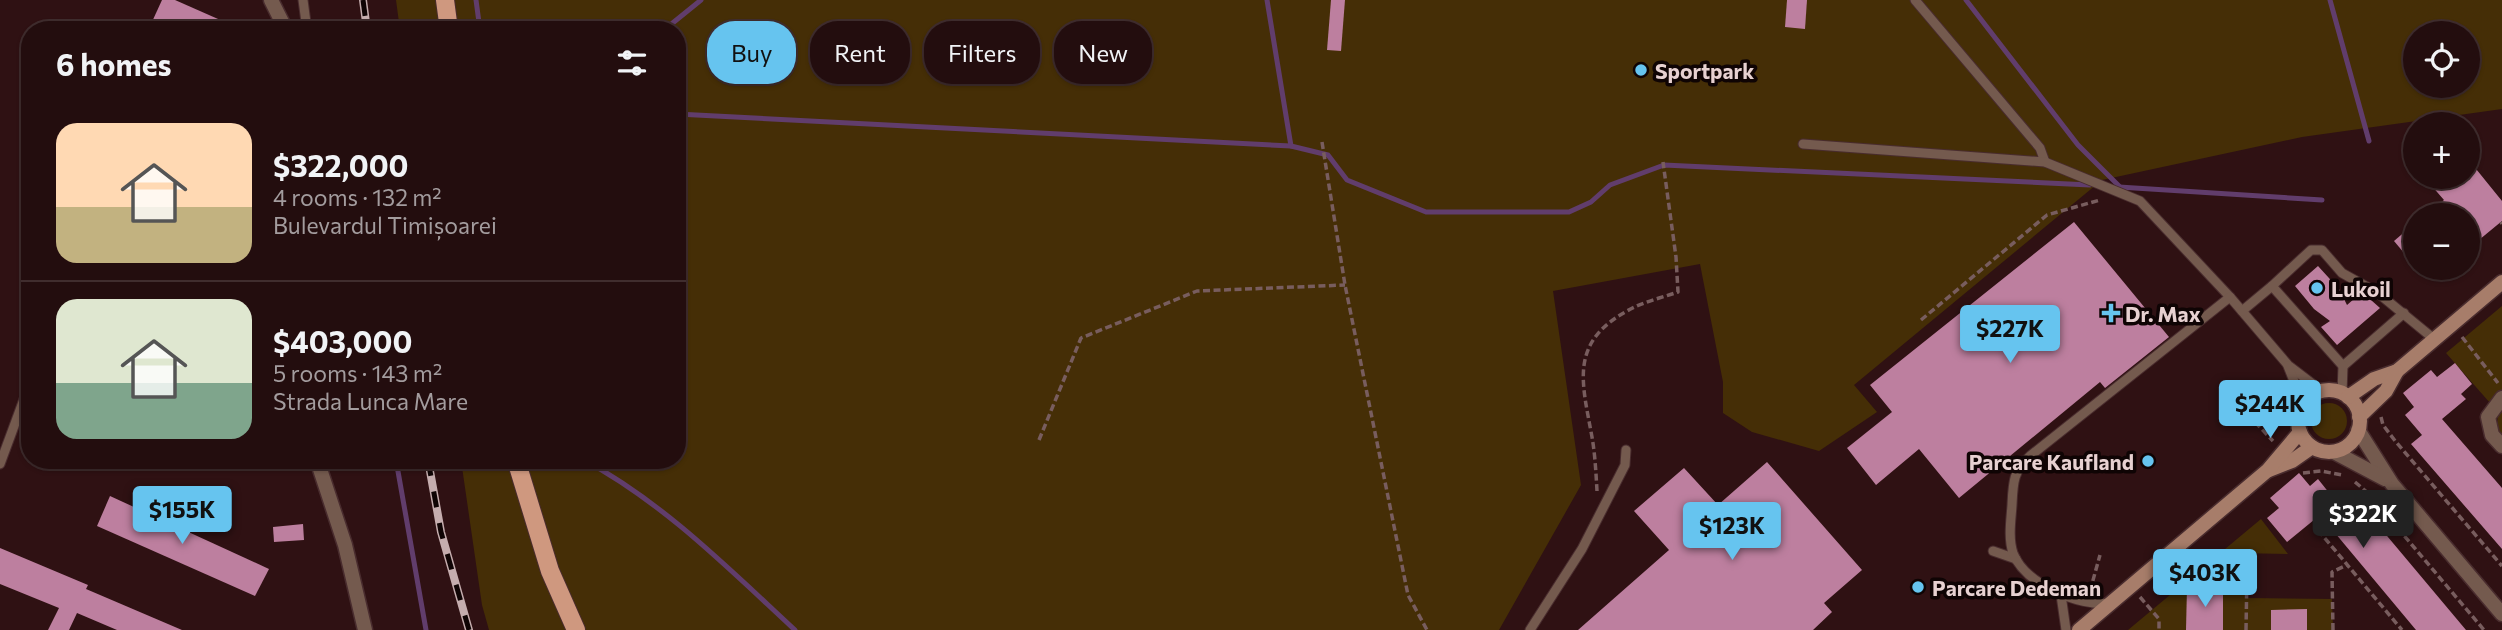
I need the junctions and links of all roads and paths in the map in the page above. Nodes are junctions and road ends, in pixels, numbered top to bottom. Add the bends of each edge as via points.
1 (271, 0) edge
2 (303, 0) edge
3 (445, 0) edge
4 (1914, 0) edge
5 (282, 21) edge
6 (306, 21) edge
7 (448, 21) edge
8 (1322, 142) dead end
9 (1803, 144) dead end
10 (2045, 162) junction
11 (1663, 163) dead end
12 (2108, 200) dead end
13 (2502, 282) edge
14 (1345, 285) junction
15 (2272, 286) junction
16 (2230, 297) junction
17 (2242, 311) junction
18 (2404, 313) junction
19 (1920, 320) dead end
20 (2452, 325) junction
21 (2434, 339) junction
22 (2288, 365) junction
23 (2343, 366) junction
24 (2397, 371) junction
25 (2502, 387) edge
26 (2322, 391) junction
27 (2345, 395) junction
28 (2502, 398) edge
29 (2303, 404) junction
30 (21, 407) edge
31 (2384, 410) dead end
32 (2255, 422) dead end
33 (2359, 424) junction
34 (2300, 432) junction
35 (1040, 440) dead end
36 (2273, 441) dead end
37 (2502, 446) edge
38 (2312, 447) junction
39 (1626, 450) dead end
40 (2334, 452) junction
41 (0, 464) edge
42 (320, 469) edge
43 (519, 469) edge
44 (2268, 470) junction
45 (2303, 473) dead end
46 (2392, 484) junction
47 (1600, 513) junction
48 (2318, 530) dead end
49 (1993, 551) dead end
50 (2100, 555) dead end
51 (2015, 559) junction
52 (2347, 565) junction
53 (2502, 566) edge
54 (2247, 573) dead end
55 (2131, 586) junction
56 (2061, 596) junction
57 (2087, 603) junction
58 (2111, 603) junction
59 (2502, 614) edge
60 (365, 630) edge
61 (576, 630) edge
62 (1427, 630) edge
63 (1530, 630) edge
64 (2067, 630) edge
65 (2079, 630) edge
66 (2159, 630) edge
67 (2246, 630) edge
68 (2333, 630) edge
69 (2402, 630) edge
70 (2484, 630) edge

1 - 5 street
2 - 6 lane
3 - 7 main road
4 - 10 lane via 2040,148
8 - 14 path
9 - 10 lane
10 - 16 lane via 2140,201
11 - 47 path via 1678,292 1628,310 1600,330 1585,351 1581,379
12 - 19 path via 2047,215
13 - 20 main road
14 - 35 path via 1197,291 1081,338
14 - 62 path via 1408,595
15 - 17 lane
15 - 18 lane via 2311,250 2322,250 2342,273
15 - 23 lane
16 - 17 lane
16 - 51 lane via 2018,467 2013,479 2010,539
17 - 22 lane
18 - 21 lane
18 - 23 lane
20 - 21 main road
20 - 25 path
21 - 24 main road
22 - 26 lane
22 - 29 lane
23 - 27 lane
24 - 27 main road
24 - 33 main road
26 - 27 main road
26 - 29 main road
27 - 33 main road
28 - 37 street via 2488,417 2492,435
29 - 34 main road
30 - 41 lane
31 - 53 path via 2383,425
32 - 36 path
33 - 40 main road via 2350,444
33 - 46 street
34 - 38 main road
34 - 44 main road
38 - 40 main road
38 - 44 main road
39 - 47 lane via 1625,465
40 - 46 street
42 - 60 street via 345,545
43 - 61 main road via 550,571
44 - 55 main road
45 - 70 path via 2342,475 2368,493
46 - 59 street
47 - 63 lane
48 - 52 path
49 - 51 lane
50 - 57 path
51 - 56 lane
52 - 68 path via 2332,572
52 - 69 path
54 - 67 path
55 - 58 main road
55 - 66 path via 2159,620
56 - 57 lane
56 - 64 lane
57 - 58 lane
58 - 65 main road

